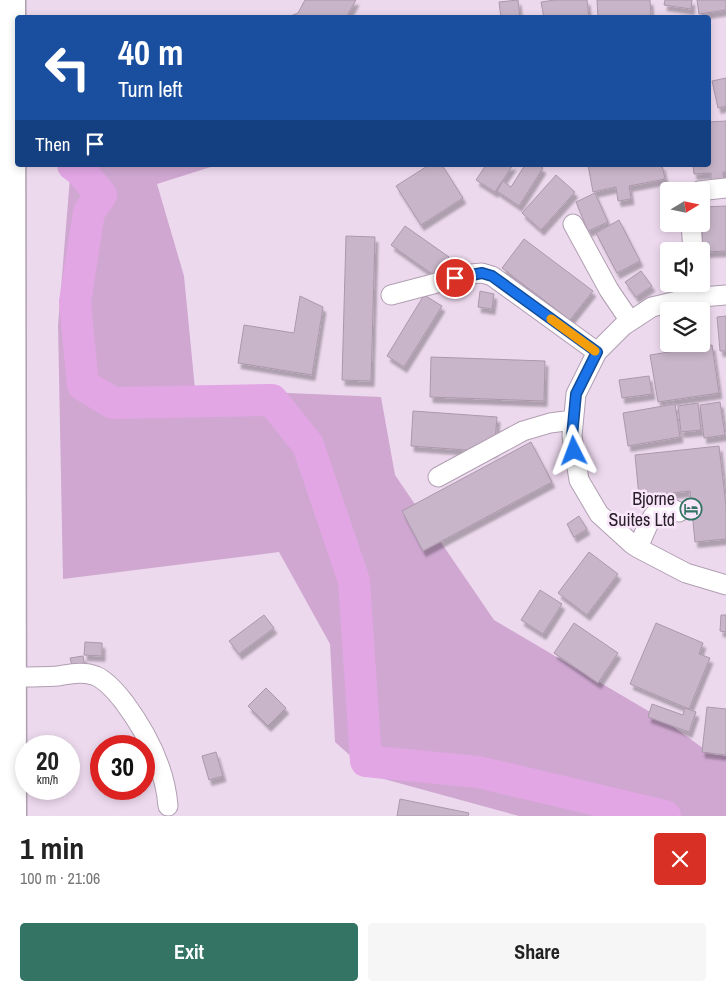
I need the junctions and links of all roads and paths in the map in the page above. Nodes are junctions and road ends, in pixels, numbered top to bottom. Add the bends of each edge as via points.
1 (12, 0) edge
2 (726, 188) edge
3 (710, 190) edge
4 (573, 224) dead end
5 (690, 292) edge
6 (707, 292) edge
7 (391, 295) dead end
8 (726, 295) edge
9 (630, 321) junction
10 (597, 352) junction
11 (573, 420) junction
12 (438, 477) dead end
13 (679, 512) dead end
14 (638, 548) junction
15 (726, 585) edge
16 (12, 677) junction
17 (12, 726) junction
18 (168, 806) dead end
19 (12, 816) edge
20 (30, 816) edge

1 - 16 highway
2 - 3 street
4 - 9 street
5 - 9 street via 652,307
6 - 8 street
7 - 10 street via 482,273 492,276
9 - 10 street
10 - 11 street via 576,394
11 - 12 street via 534,427
11 - 14 street via 572,436 579,480 599,514
13 - 14 street via 668,508 657,511
14 - 15 street via 686,573
16 - 17 highway
16 - 18 street via 79,672 96,677 115,691 139,722 155,752
17 - 19 highway
17 - 20 highway

